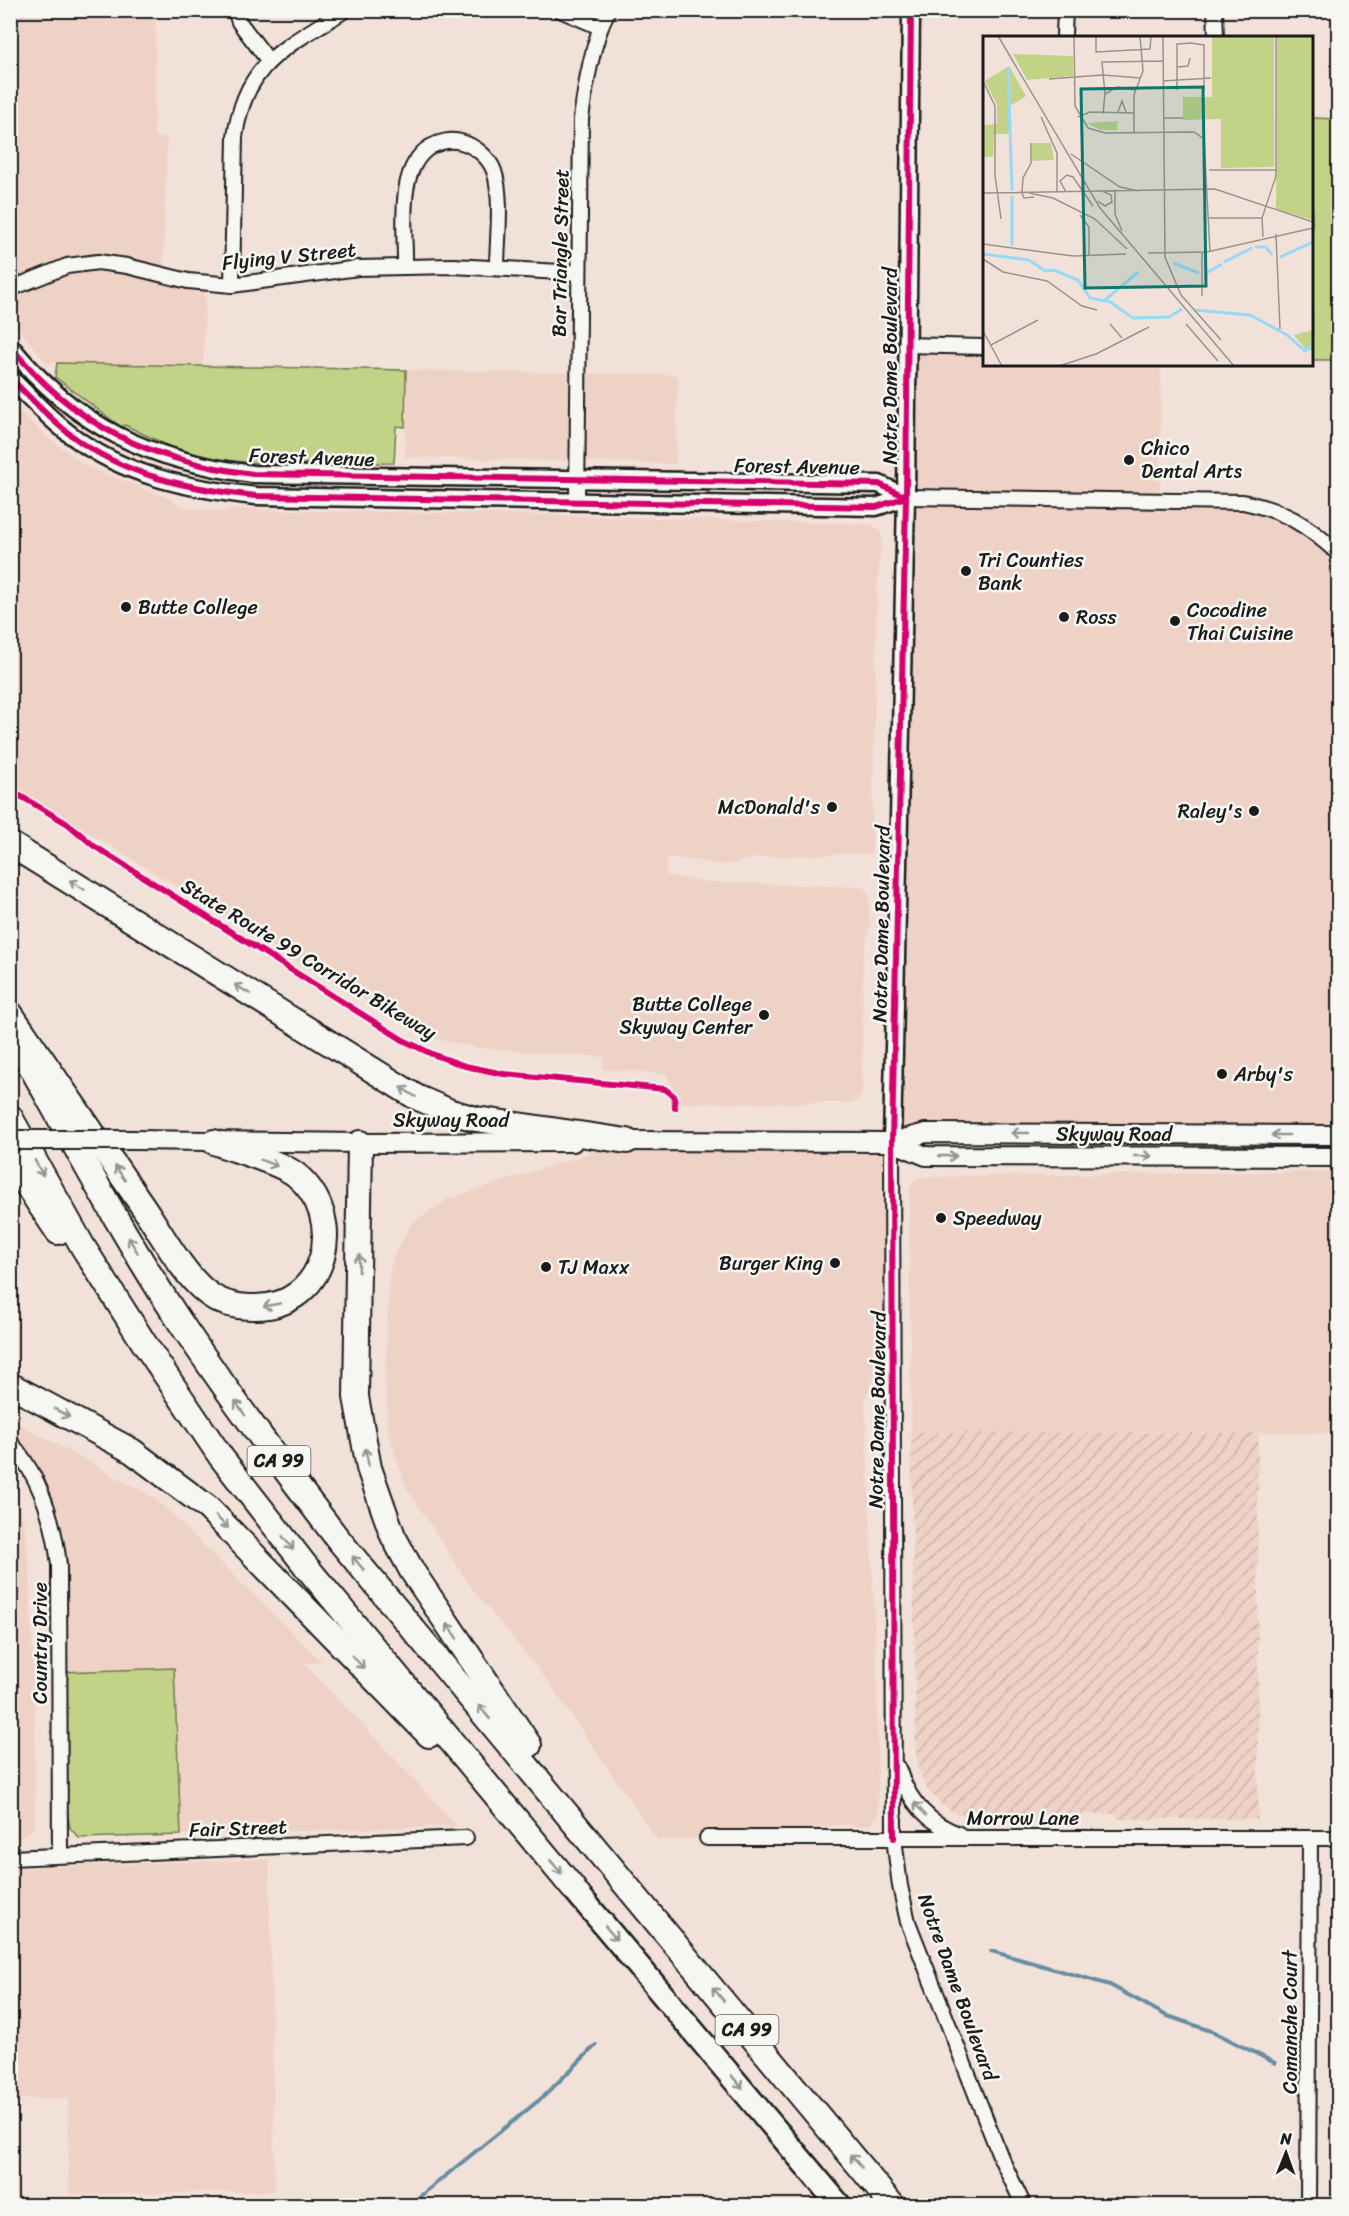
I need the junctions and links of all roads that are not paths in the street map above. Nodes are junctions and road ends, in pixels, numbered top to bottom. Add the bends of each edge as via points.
1 (235, 10) edge
2 (345, 10) edge
3 (560, 10) edge
4 (608, 10) edge
5 (911, 10) edge
6 (1065, 10) edge
7 (1215, 10) edge
8 (600, 27) junction
9 (1064, 34) dead end
10 (1216, 36) edge
11 (268, 60) junction
12 (405, 267) junction
13 (496, 268) junction
14 (579, 273) junction
15 (232, 285) junction
16 (10, 289) edge
17 (906, 345) junction
18 (10, 346) edge
19 (983, 346) edge
20 (10, 378) edge
21 (577, 479) junction
22 (906, 496) junction
23 (577, 501) junction
24 (1338, 553) edge
25 (10, 844) edge
26 (10, 1012) edge
27 (10, 1029) edge
28 (10, 1116) edge
29 (1338, 1135) edge
30 (10, 1140) edge
31 (627, 1141) junction
32 (214, 1142) junction
33 (892, 1142) junction
34 (360, 1143) junction
35 (1338, 1157) edge
36 (10, 1160) edge
37 (144, 1343) junction
38 (10, 1385) edge
39 (10, 1442) edge
40 (894, 1754) junction
41 (466, 1838) dead end
42 (707, 1838) dead end
43 (894, 1838) junction
44 (970, 1838) junction
45 (1310, 1838) junction
46 (1338, 1838) edge
47 (538, 1846) junction
48 (602, 1853) junction
49 (60, 1855) junction
50 (10, 1858) edge
51 (573, 1888) joint
52 (840, 2205) edge
53 (893, 2205) edge
54 (1024, 2205) edge
55 (1308, 2205) edge

1 - 11 street
2 - 11 street
3 - 8 street
4 - 8 street, Bar Triangle Street
5 - 17 street, Notre Dame Boulevard
6 - 9 street
7 - 10 street
8 - 14 street, Bar Triangle Street via 581,119
11 - 15 street via 254,77 238,115
12 - 13 street, Flying V Street
12 - 13 street via 406,184 411,166 421,153 438,142 456,141 471,145 494,172
12 - 15 street, Flying V Street via 358,268
13 - 14 street, Flying V Street
14 - 21 street, Bar Triangle Street
15 - 16 street, Flying V Street via 188,281 98,262 67,266
17 - 19 street
17 - 22 street, Notre Dame Boulevard
18 - 21 street, Forest Avenue via 60,399 110,432 156,454 205,468 253,474
20 - 23 street, Forest Avenue via 71,435 117,462 199,490 256,496
21 - 22 street, Forest Avenue via 879,484
21 - 23 street, Bar Triangle Street
22 - 23 street, Forest Avenue via 876,507
22 - 24 street, Forest Avenue via 1243,502 1292,516
22 - 33 street, Notre Dame Boulevard
31 -> 25 highway via 476,1119 416,1097
32 -> 26 highway via 292,1172 307,1185 318,1204 326,1245 321,1264 300,1293 280,1304 237,1307 205,1292
48 -> 27 highway, CA 99 via 338,1539 255,1428 182,1324
28 -> 37 highway, CA 99 via 83,1246
29 -> 33 main road, Skyway Road via 926,1133
30 - 32 main road, Skyway Road, bridge
31 - 33 main road, Skyway Road
31 - 34 main road, Skyway Road
32 - 34 main road, Skyway Road
33 -> 35 main road, Skyway Road via 926,1156
33 - 40 street, Notre Dame Boulevard
48 -> 34 highway via 412,1571 380,1504 356,1397
36 - 37 highway via 91,1281
37 -> 47 highway, CA 99 via 221,1457 298,1556
38 -> 47 highway via 132,1451 208,1508 460,1767 496,1811
39 - 49 street, Country Drive via 25,1459 38,1486 56,1539
40 - 43 street, Notre Dame Boulevard
44 -> 40 street via 947,1830 924,1814 906,1790
41 - 49 street, Fair Street
42 - 43 street, Morrow Lane
43 - 44 street, Morrow Lane
43 - 54 street, Notre Dame Boulevard via 909,1922 1001,2158
44 - 45 street, Morrow Lane
45 - 46 street, Morrow Lane
45 - 55 street, Comanche Court
47 -> 51 highway, CA 99
53 -> 48 highway, CA 99
49 - 50 street, Fair Street
51 -> 52 highway, CA 99

